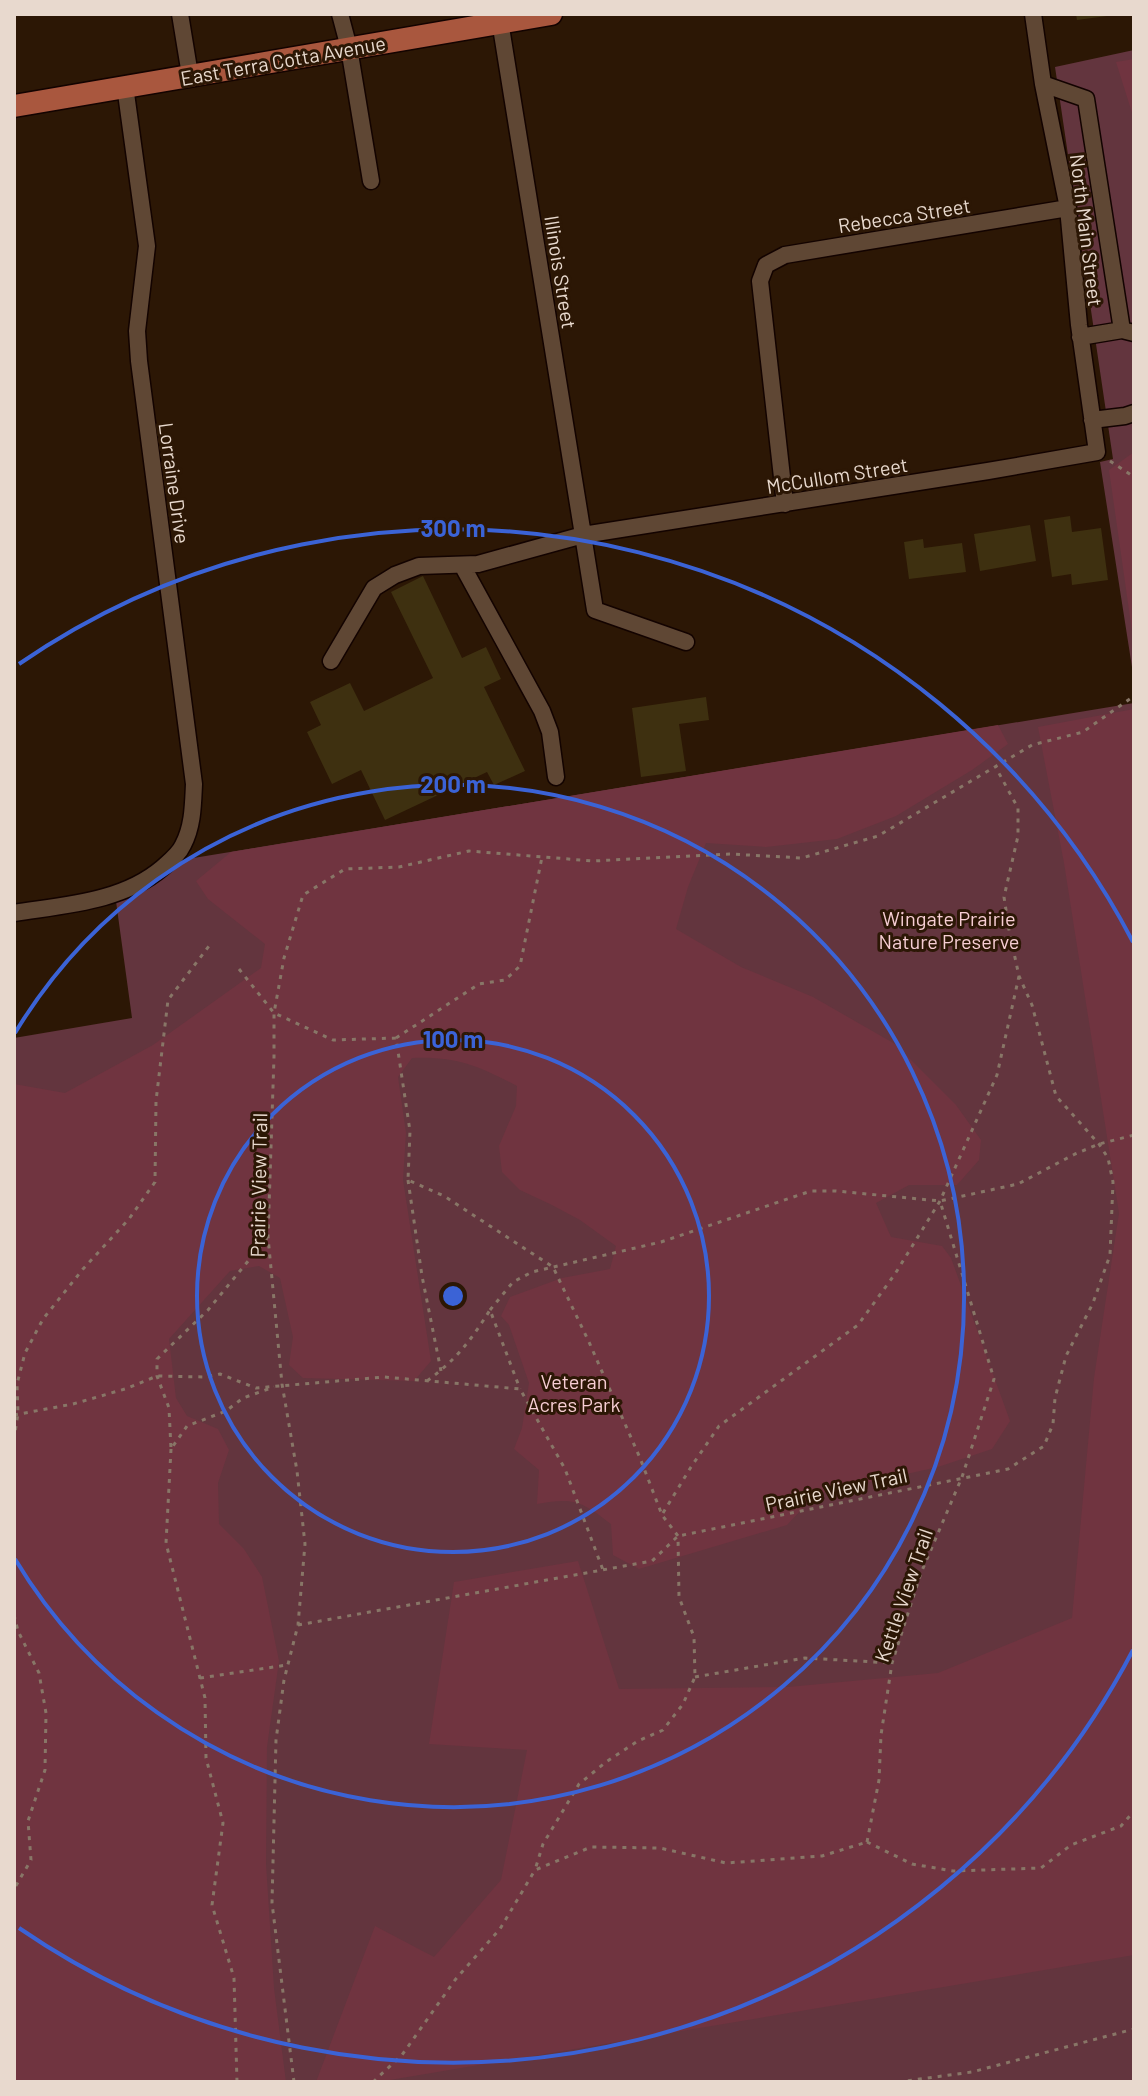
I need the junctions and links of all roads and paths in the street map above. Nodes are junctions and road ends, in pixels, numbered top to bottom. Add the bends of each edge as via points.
1 (180, 14) edge
2 (340, 14) edge
3 (551, 14) edge
4 (1033, 14) edge
5 (500, 18) edge
6 (349, 48) junction
7 (190, 75) junction
8 (1043, 84) junction
9 (125, 86) junction
10 (14, 106) edge
11 (371, 181) dead end
12 (1068, 208) junction
13 (1128, 332) edge
14 (1080, 337) junction
15 (1134, 413) edge
16 (1092, 420) junction
17 (1097, 452) junction
18 (1134, 477) edge
19 (785, 504) junction
20 (583, 535) junction
21 (462, 565) junction
22 (686, 642) dead end
23 (331, 661) dead end
24 (1134, 696) edge
25 (995, 766) junction
26 (556, 777) dead end
27 (542, 857) junction
28 (14, 913) edge
29 (212, 942) dead end
30 (239, 969) dead end
31 (1019, 976) junction
32 (274, 1013) junction
33 (396, 1038) junction
34 (1134, 1135) edge
35 (1099, 1144) junction
36 (408, 1180) junction
37 (940, 1201) junction
38 (268, 1237) junction
39 (553, 1267) junction
40 (490, 1310) junction
41 (441, 1371) junction
42 (157, 1376) junction
43 (427, 1381) junction
44 (282, 1384) junction
45 (520, 1389) junction
46 (16, 1414) edge
47 (14, 1440) edge
48 (171, 1449) junction
49 (962, 1477) junction
50 (662, 1515) junction
51 (678, 1536) junction
52 (603, 1570) junction
53 (14, 1615) edge
54 (298, 1625) junction
55 (892, 1663) junction
56 (287, 1665) junction
57 (695, 1677) junction
58 (200, 1678) junction
59 (1134, 1811) edge
60 (867, 1842) junction
61 (535, 1870) junction
62 (14, 1889) edge
63 (1134, 2029) edge
64 (237, 2082) edge
65 (294, 2082) edge
66 (373, 2082) edge
67 (898, 2082) edge

1 - 7 street
2 - 6 street
3 - 5 main road, East Terra Cotta Avenue
4 - 8 street, North Main Street
5 - 6 main road, East Terra Cotta Avenue
5 - 20 street, Illinois Street
6 - 7 main road, East Terra Cotta Avenue
6 - 11 street
7 - 9 main road, East Terra Cotta Avenue
8 - 12 street, North Main Street
8 - 13 street via 1086,99
9 - 10 main road, East Terra Cotta Avenue
9 - 28 street, Lorraine Drive via 147,246 137,331 139,361 194,784 192,817 182,849 137,886
12 - 14 street, North Main Street
12 - 19 street, Rebecca Street via 785,255 766,265 760,281
13 - 14 street
14 - 16 street, North Main Street
15 - 16 street
16 - 17 street, North Main Street
17 - 18 path
17 - 19 street, McCullom Street
19 - 20 street, McCullom Street
20 - 21 street, McCullom Street
20 - 22 street, Illinois Street via 595,610
21 - 23 street, McCullom Street via 419,566 374,588
21 - 26 street via 542,711
24 - 25 path, Prairie View Trail via 1083,732 1032,745
25 - 27 path, Prairie View Trail via 878,836 802,858
25 - 31 path via 1018,808 1018,836 1004,897
27 - 32 path, Prairie View Trail via 469,851 399,867 345,869 303,895
27 - 33 path via 520,966 505,980 479,984
29 - 46 path via 168,1000 156,1101 155,1182 43,1319 25,1353
30 - 32 path
31 - 35 path via 1056,1096
31 - 37 path via 997,1075
32 - 33 path via 333,1040
32 - 38 path, Prairie View Trail
33 - 36 path via 410,1131
34 - 35 path
35 - 37 path via 1018,1184
35 - 49 path via 1113,1182 1110,1255 1066,1356 1044,1446 1008,1469
36 - 39 path via 444,1196
36 - 41 path
37 - 39 path via 811,1191 661,1242
37 - 49 path via 994,1379
37 - 50 path via 858,1325 719,1426
38 - 42 path via 208,1310 157,1359
38 - 44 path, Prairie View Trail
39 - 40 path via 513,1282
39 - 50 path
40 - 41 path via 469,1343
40 - 45 path
41 - 43 path
42 - 44 path via 220,1374 256,1388
42 - 46 path via 73,1404
42 - 48 path via 169,1408
43 - 44 path via 384,1377
43 - 45 path
44 - 48 path via 187,1426
44 - 54 path, Prairie View Trail via 305,1544
45 - 52 path via 565,1469
46 - 47 path
48 - 58 path via 166,1543
49 - 51 path, Prairie View Trail
49 - 55 path, Kettle View Trail via 921,1573
50 - 51 path
51 - 52 path, Prairie View Trail via 652,1561
51 - 57 path via 679,1597 694,1637
52 - 54 path, Prairie View Trail
53 - 62 path via 39,1673 46,1713 45,1770 28,1821 31,1860
54 - 56 path, Prairie View Trail
55 - 57 path via 805,1658
55 - 60 path, Kettle View Trail
56 - 58 path
56 - 65 path, Prairie View Trail via 276,1740 272,1903
57 - 61 path via 663,1730 638,1741 579,1784 543,1844
58 - 64 path via 206,1758 223,1823 212,1905 234,1978
59 - 60 path via 1121,1826 1071,1845 1041,1868 953,1871 912,1864
60 - 61 path via 822,1856 726,1863 660,1848 591,1847
61 - 66 path via 500,1929 455,1980 402,2055
63 - 67 path via 972,2072

